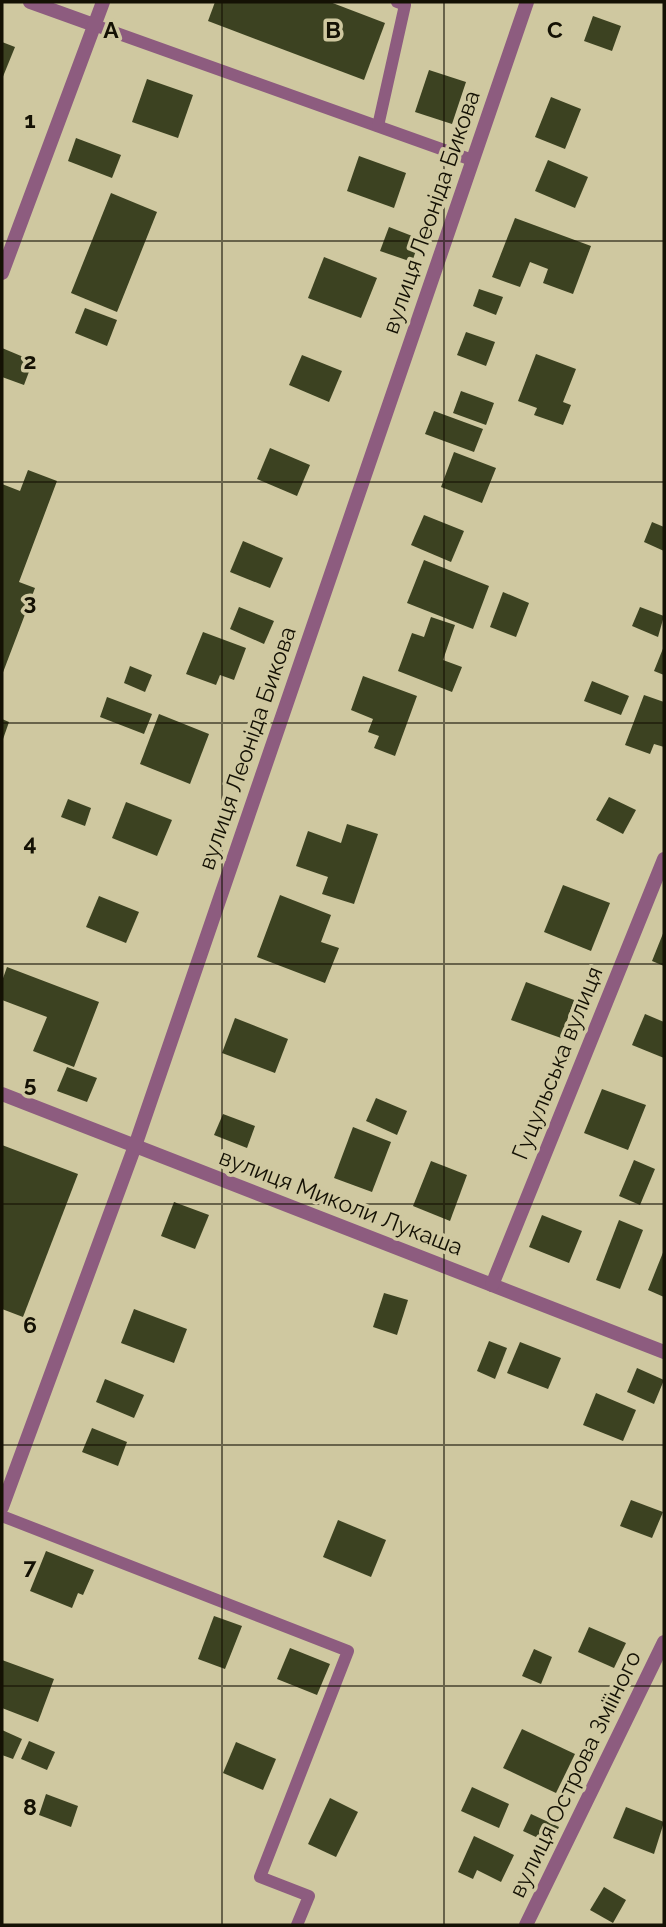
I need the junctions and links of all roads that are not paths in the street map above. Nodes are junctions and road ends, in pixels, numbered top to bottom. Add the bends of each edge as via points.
1 (30, 2) edge
2 (103, 2) edge
3 (397, 2) edge
4 (527, 2) edge
5 (94, 24) junction
6 (378, 126) junction
7 (472, 160) junction
8 (2, 273) edge
9 (664, 859) edge
10 (2, 1094) edge
11 (135, 1146) junction
12 (492, 1285) junction
13 (664, 1352) edge
14 (2, 1507) edge
15 (2, 1516) edge
16 (664, 1642) edge
17 (297, 1925) edge
18 (526, 1925) edge

1 - 5 street
2 - 5 street
3 - 6 lane via 405,5
4 - 7 street, вулиця Леоніда Бикова
5 - 6 lane
5 - 8 street
6 - 7 lane
7 - 11 street, вулиця Леоніда Бикова
9 - 12 street, Гуцульська вулиця
10 - 11 street, вулиця Миколи Лукаша
11 - 12 street, вулиця Миколи Лукаша
11 - 14 street, вулиця Леоніда Бикова
12 - 13 street, вулиця Миколи Лукаша
15 - 17 lane via 348,1651 260,1877 309,1896
16 - 18 street, вулиця Острова Зміїного

